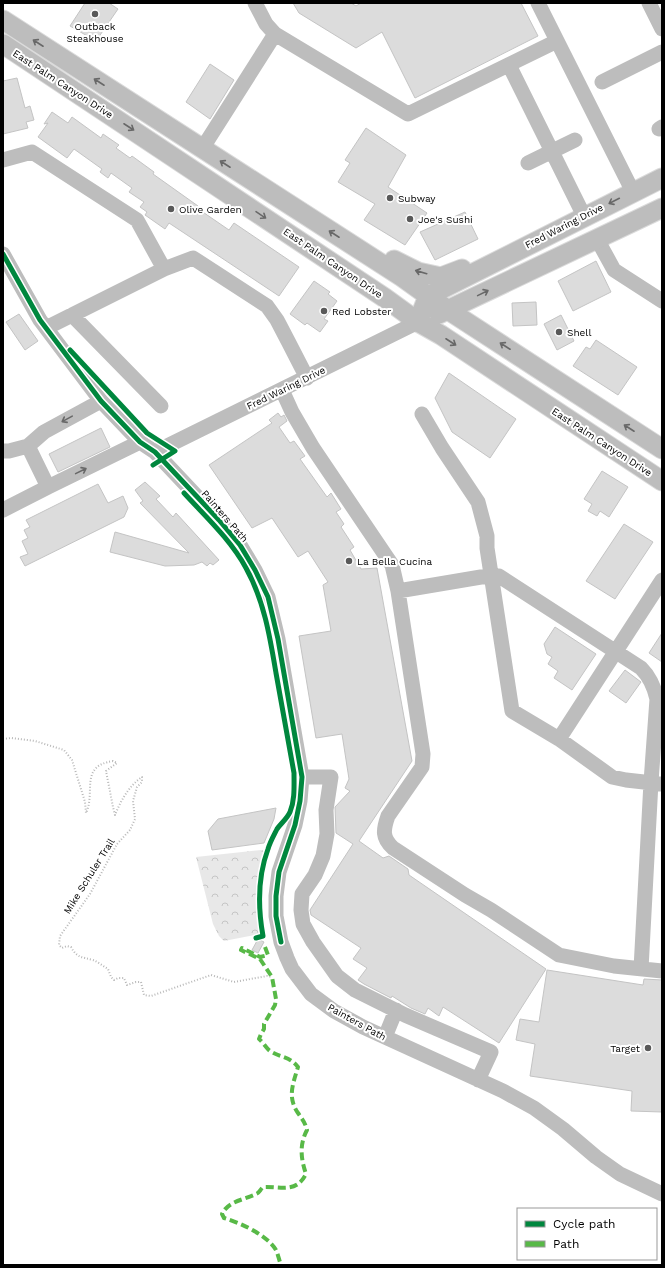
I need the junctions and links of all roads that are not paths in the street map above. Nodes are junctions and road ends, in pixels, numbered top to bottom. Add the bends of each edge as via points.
1 (256, 3) edge
2 (538, 3) edge
3 (649, 3) edge
4 (3, 20) edge
5 (662, 29) edge
6 (275, 34) junction
7 (557, 41) junction
8 (3, 44) edge
9 (662, 52) edge
10 (509, 65) junction
11 (602, 82) dead end
12 (575, 140) dead end
13 (202, 149) junction
14 (552, 151) junction
15 (3, 160) edge
16 (528, 163) dead end
17 (662, 178) edge
18 (662, 191) edge
19 (633, 192) junction
20 (662, 208) edge
21 (584, 216) junction
22 (597, 239) junction
23 (358, 249) junction
24 (511, 253) junction
25 (3, 254) edge
26 (164, 269) junction
27 (521, 275) junction
28 (659, 294) edge
29 (428, 296) junction
30 (448, 310) junction
31 (72, 314) junction
32 (418, 322) junction
33 (46, 328) junction
34 (307, 378) junction
35 (282, 390) junction
36 (101, 400) junction
37 (161, 406) dead end
38 (422, 414) dead end
39 (140, 442) junction
40 (28, 446) junction
41 (662, 449) edge
42 (3, 451) edge
43 (154, 452) junction
44 (662, 481) edge
45 (48, 487) junction
46 (3, 510) edge
47 (491, 576) junction
48 (662, 580) edge
49 (398, 591) junction
50 (615, 652) junction
51 (660, 699) edge
52 (559, 739) junction
53 (302, 776) junction
54 (656, 783) edge
55 (641, 969) junction
56 (662, 971) edge
57 (396, 1010) junction
58 (385, 1037) junction
59 (478, 1080) junction
60 (662, 1194) edge

1 - 6 street via 266,24
2 - 7 street
3 - 5 street
13 -> 4 main road
6 - 10 street via 408,114
6 - 13 street
7 - 10 street
7 - 19 street
8 -> 32 main road, East Palm Canyon Drive
9 - 11 street
10 - 14 street
12 - 14 street
23 -> 13 main road
14 - 16 street
14 - 21 street
15 - 26 street via 32,152 137,220
17 - 19 main road, Fred Waring Drive
18 - 22 main road via 602,226
19 -> 21 main road, Fred Waring Drive
20 - 22 main road, Fred Waring Drive
21 - 24 main road, Fred Waring Drive
21 - 27 main road via 584,229 540,255
22 - 27 main road, Fred Waring Drive
22 - 28 street via 614,270
24 -> 23 main road via 487,259 441,277 418,272 391,259
23 - 29 main road
24 - 29 main road, Fred Waring Drive
25 - 33 street, Painters Path
26 - 31 street
26 - 34 street via 193,258 267,306
30 -> 27 main road, Fred Waring Drive
29 - 30 main road
29 - 32 main road
30 - 32 main road, Fred Waring Drive
41 -> 30 main road
31 - 33 street
31 - 37 street
32 - 34 street, Fred Waring Drive
32 -> 44 main road, East Palm Canyon Drive
33 - 36 street, Painters Path
34 - 35 street, Fred Waring Drive
35 - 43 street, Fred Waring Drive
35 - 49 street via 313,448 392,565
36 - 39 street, Painters Path
36 -> 40 street via 44,432
38 - 47 street via 478,502 487,536
39 - 43 street, Painters Path
45 -> 39 street
40 - 42 street
40 - 45 street
43 - 53 street, Painters Path via 240,545 268,597
45 - 46 street
47 - 49 street
47 - 50 street via 499,576
47 - 52 street via 512,711
48 - 50 street
49 - 55 street via 424,754 422,767 388,816 386,842 559,955
50 - 51 street via 648,675
50 - 52 street
51 - 54 street
52 - 54 street via 612,777
53 - 57 street via 330,776 323,856 315,875 302,894 300,910 303,924 337,976 355,990
53 - 58 street, Painters Path via 295,825 280,872 276,896 276,916 286,958 311,994 334,1011
54 - 55 street
55 - 56 street
57 - 58 street
57 - 59 street via 491,1052
58 - 59 street, Painters Path
59 - 60 street, Painters Path via 534,1108 620,1174

